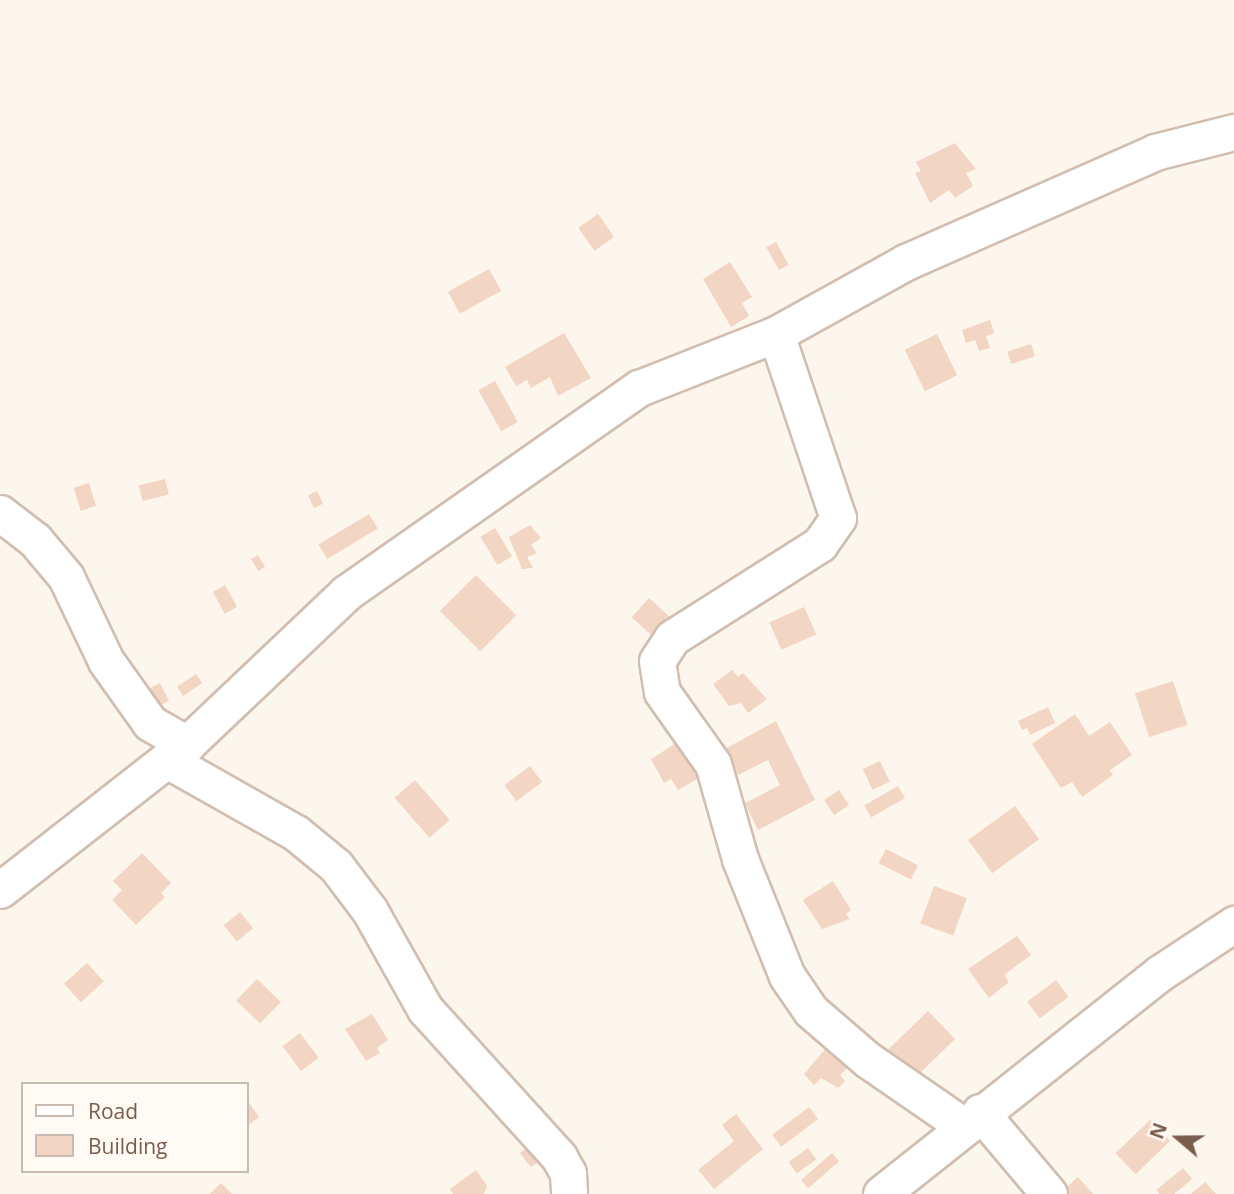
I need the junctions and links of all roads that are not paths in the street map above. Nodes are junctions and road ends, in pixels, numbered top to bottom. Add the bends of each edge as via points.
1 (1234, 132) edge
2 (776, 334) junction
3 (0, 513) edge
4 (168, 750) junction
5 (0, 890) edge
6 (1234, 924) edge
7 (972, 1120) junction
8 (569, 1194) edge
9 (881, 1194) edge
10 (1049, 1194) edge

1 - 2 street via 1155,152 1040,202 906,262
2 - 4 street via 639,388 551,448 346,593
2 - 7 street via 838,517 832,533 820,544 672,638 657,661 662,692 713,764 740,859 787,976 811,1011 868,1060
3 - 4 street via 35,540 66,577 106,661
4 - 5 street
4 - 8 street via 296,833 336,866 370,911 425,1009 559,1157 568,1173
6 - 7 street via 1160,973
7 - 9 street
7 - 10 street

